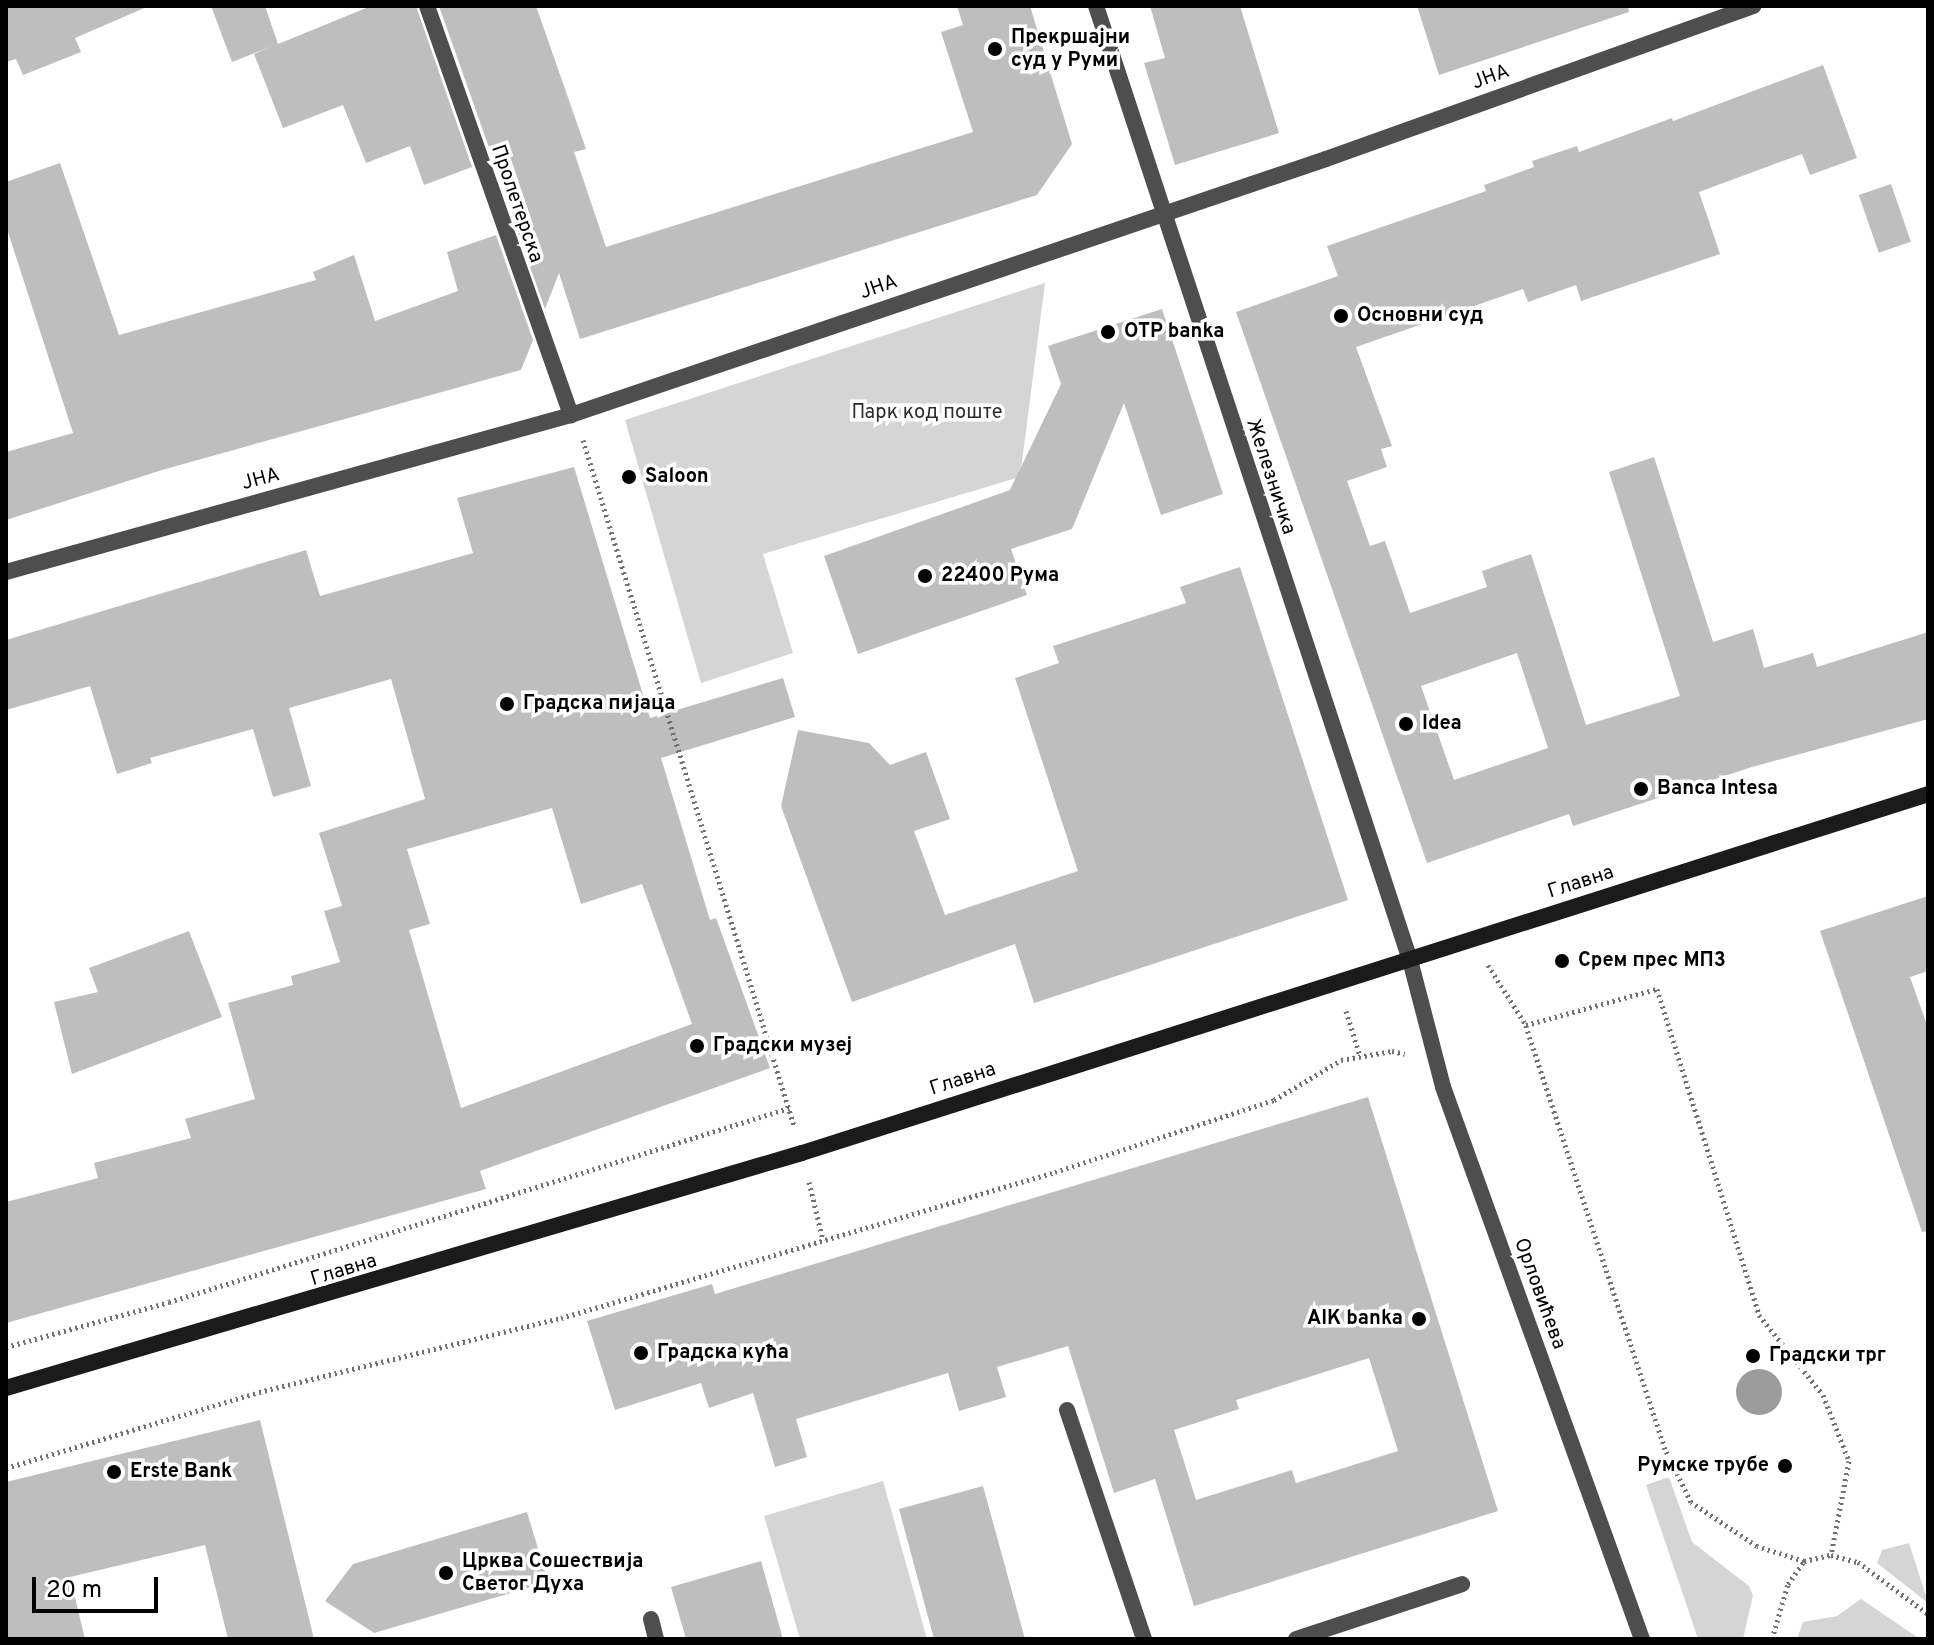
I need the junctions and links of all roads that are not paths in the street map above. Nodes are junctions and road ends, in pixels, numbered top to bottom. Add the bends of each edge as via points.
1 (427, 6) edge
2 (1096, 6) edge
3 (1753, 6) edge
4 (1161, 214) junction
5 (571, 415) junction
6 (6, 572) edge
7 (1928, 794) edge
8 (1410, 960) junction
9 (6, 1388) edge
10 (1067, 1410) dead end
11 (1462, 1584) dead end
12 (651, 1619) dead end
13 (656, 1639) edge
14 (1144, 1639) edge
15 (1296, 1639) edge
16 (1642, 1639) edge

1 - 5 street, Пролетерска
2 - 4 street, Железничка
3 - 4 street, ЈНА
4 - 5 street, ЈНА
4 - 8 street, Железничка
5 - 6 street, ЈНА
7 - 8 main road, Главна
8 - 9 main road, Главна via 802,1153
8 - 16 street, Орловићева via 1437,1061
10 - 14 street
11 - 15 street
12 - 13 street

